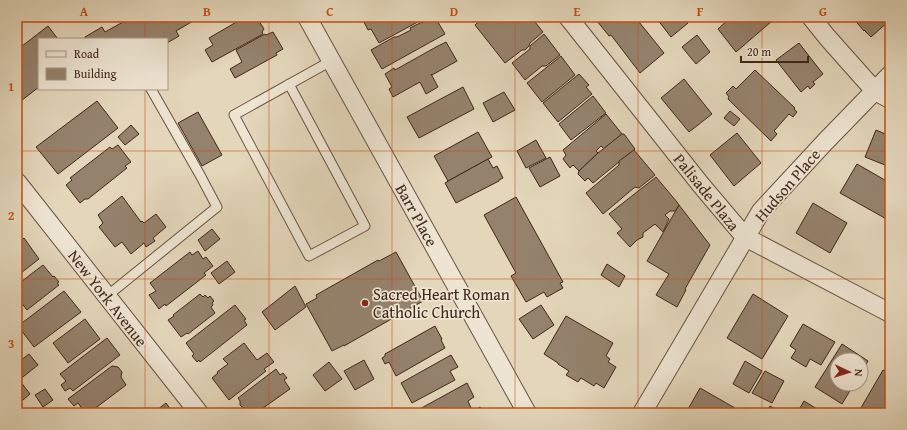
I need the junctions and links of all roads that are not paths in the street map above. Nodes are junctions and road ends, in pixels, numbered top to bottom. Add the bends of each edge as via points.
1 (307, 17) edge
2 (568, 17) edge
3 (810, 17) edge
4 (331, 61) junction
5 (890, 75) edge
6 (289, 84) junction
7 (152, 90) edge
8 (882, 95) edge
9 (17, 182) edge
10 (745, 237) junction
11 (107, 296) junction
12 (890, 313) edge
13 (199, 413) edge
14 (527, 413) edge
15 (642, 413) edge

1 - 4 street, Barr Place
2 - 10 street, Palisade Plaza via 701,186
3 - 8 street
4 - 6 lane
4 - 14 street, Barr Place
5 - 8 street, Hudson Place
6 - 6 lane via 365,226 309,256 234,115
7 - 11 lane via 217,207
8 - 10 street, Hudson Place via 825,142 760,211
9 - 11 street, New York Avenue
10 - 12 street, Palisade Plaza
10 - 15 street, Hudson Place
11 - 13 street, New York Avenue

